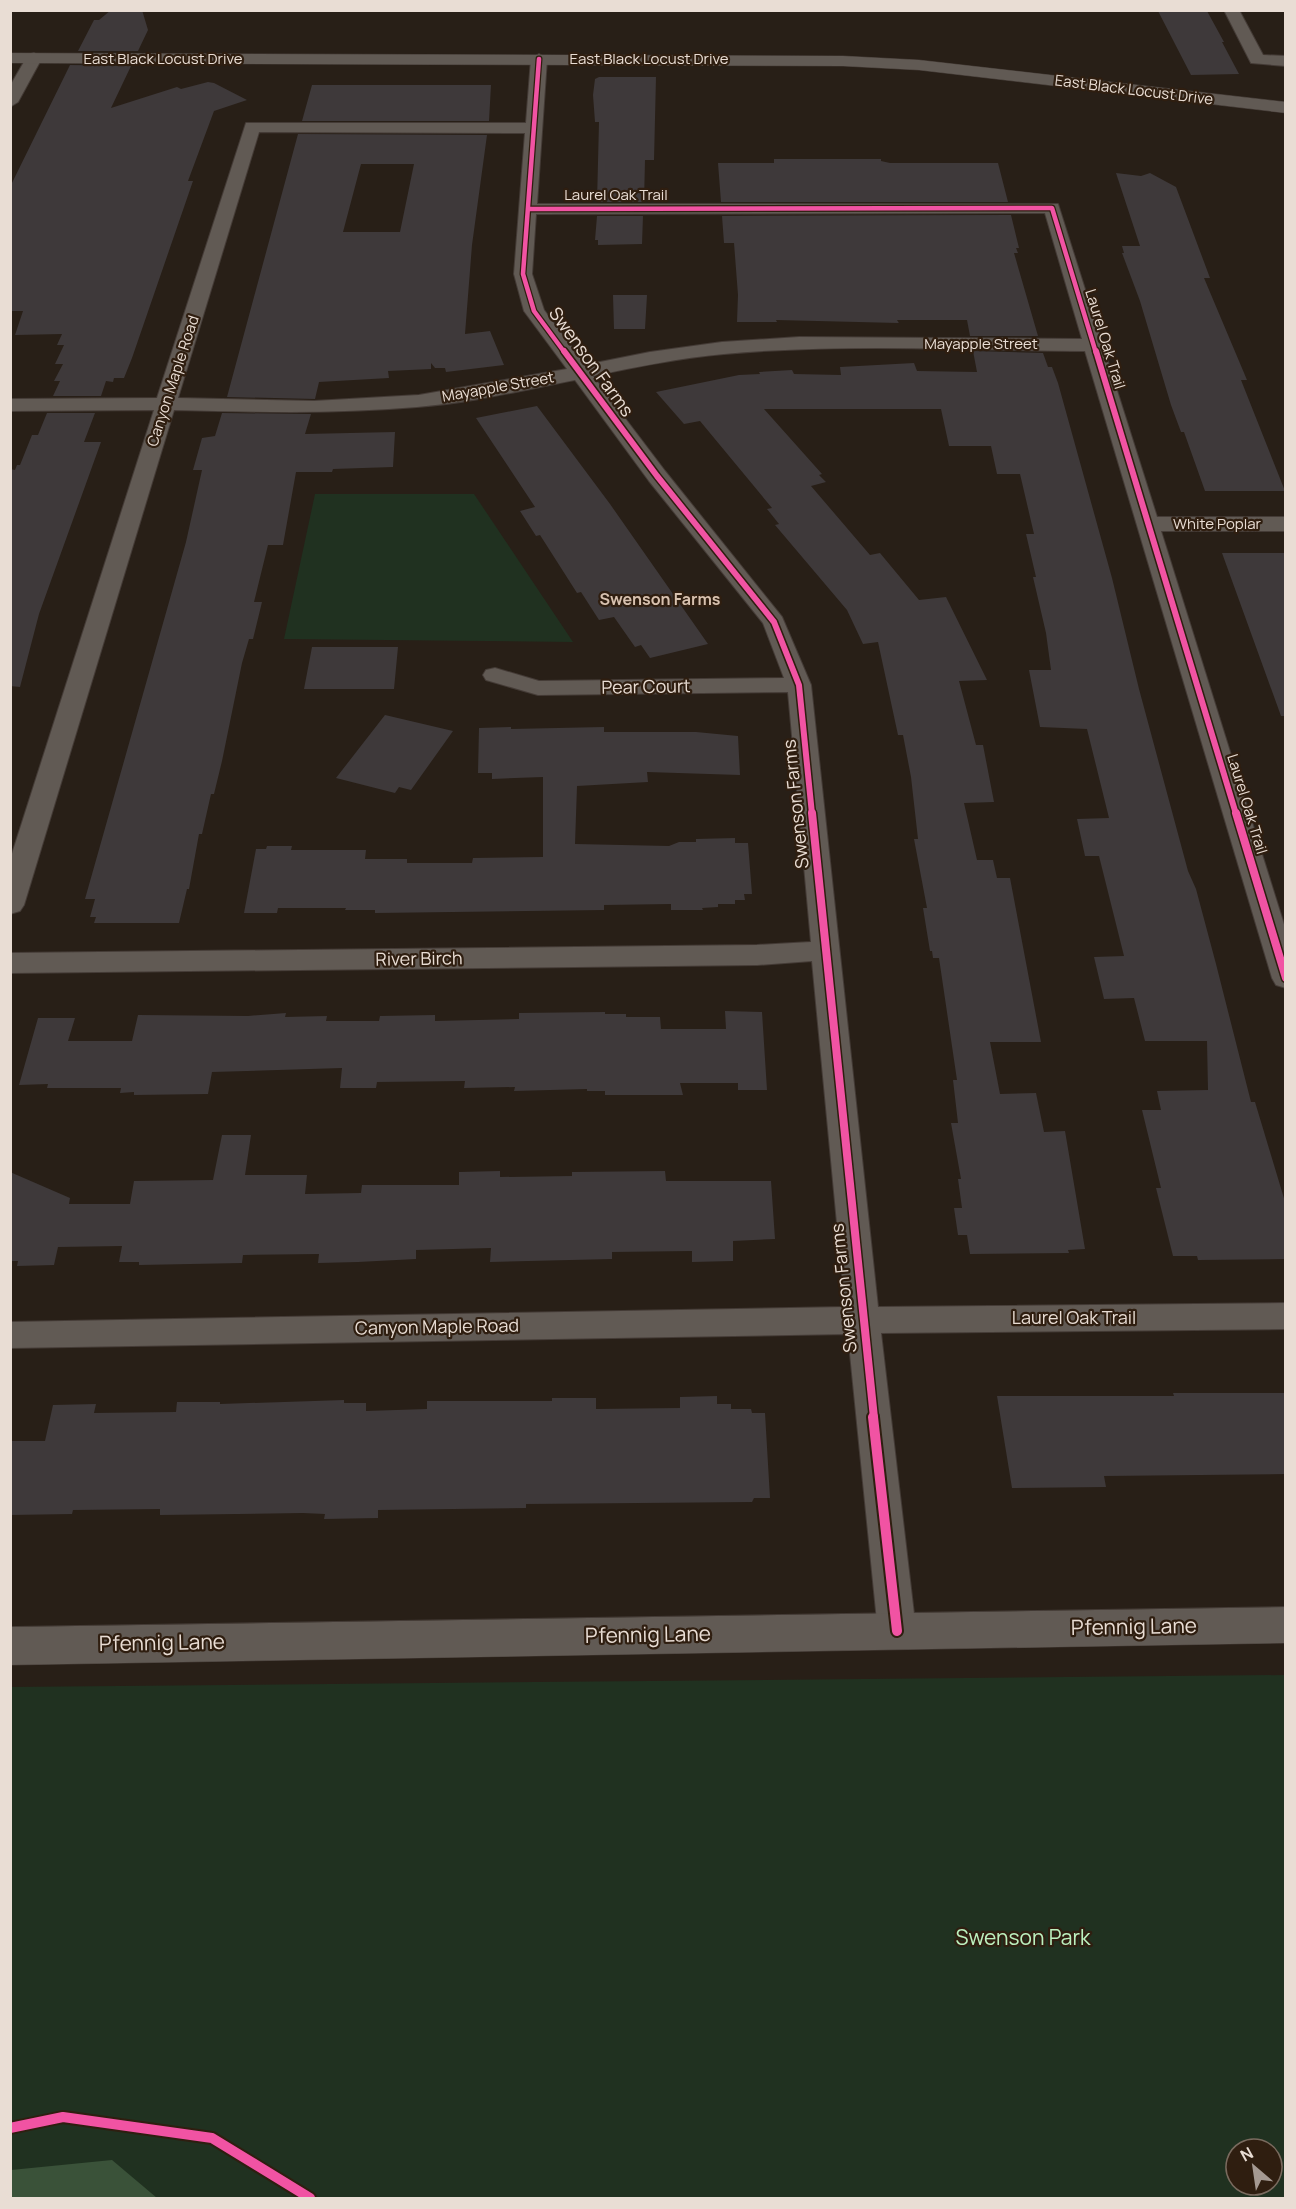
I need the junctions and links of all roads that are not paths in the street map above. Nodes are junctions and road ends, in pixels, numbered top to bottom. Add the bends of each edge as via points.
1 (1231, 10) edge
2 (10, 58) edge
3 (34, 58) junction
4 (539, 59) junction
5 (1286, 61) edge
6 (10, 102) edge
7 (1286, 108) edge
8 (534, 128) junction
9 (528, 209) junction
10 (1092, 345) junction
11 (578, 372) junction
12 (166, 404) junction
13 (10, 405) edge
14 (1148, 524) junction
15 (1286, 524) edge
16 (495, 675) dead end
17 (799, 685) junction
18 (10, 905) edge
19 (827, 951) junction
20 (10, 963) edge
21 (1286, 978) edge
22 (1286, 1316) edge
23 (863, 1320) junction
24 (10, 1335) edge
25 (1286, 1625) edge
26 (897, 1631) junction
27 (10, 1646) edge

1 - 5 street via 1257,60
2 - 3 street, East Black Locust Drive
3 - 4 street, East Black Locust Drive
3 - 6 street
4 - 7 street, East Black Locust Drive via 771,59 919,65
4 - 8 street, Swenson Farms
8 - 9 street, Swenson Farms
8 - 12 street, Canyon Maple Road via 252,127
9 - 10 street, Laurel Oak Trail via 1052,208
9 - 11 street, Swenson Farms via 523,274 534,310
10 - 11 street, Mayapple Street via 755,346 650,358
10 - 14 street, Laurel Oak Trail
11 - 12 street, Mayapple Street via 419,401 314,407
11 - 17 street, Swenson Farms via 774,622
12 - 13 street, Mayapple Street
12 - 18 street, Canyon Maple Road
14 - 15 street, White Poplar
14 - 21 street, Laurel Oak Trail
16 - 17 street, Pear Court via 538,688
17 - 19 street, Swenson Farms
19 - 20 street, River Birch
19 - 23 street, Swenson Farms
22 - 23 street, Laurel Oak Trail
23 - 24 street, Canyon Maple Road
23 - 26 street, Swenson Farms
25 - 26 street, Pfennig Lane
26 - 27 street, Pfennig Lane

